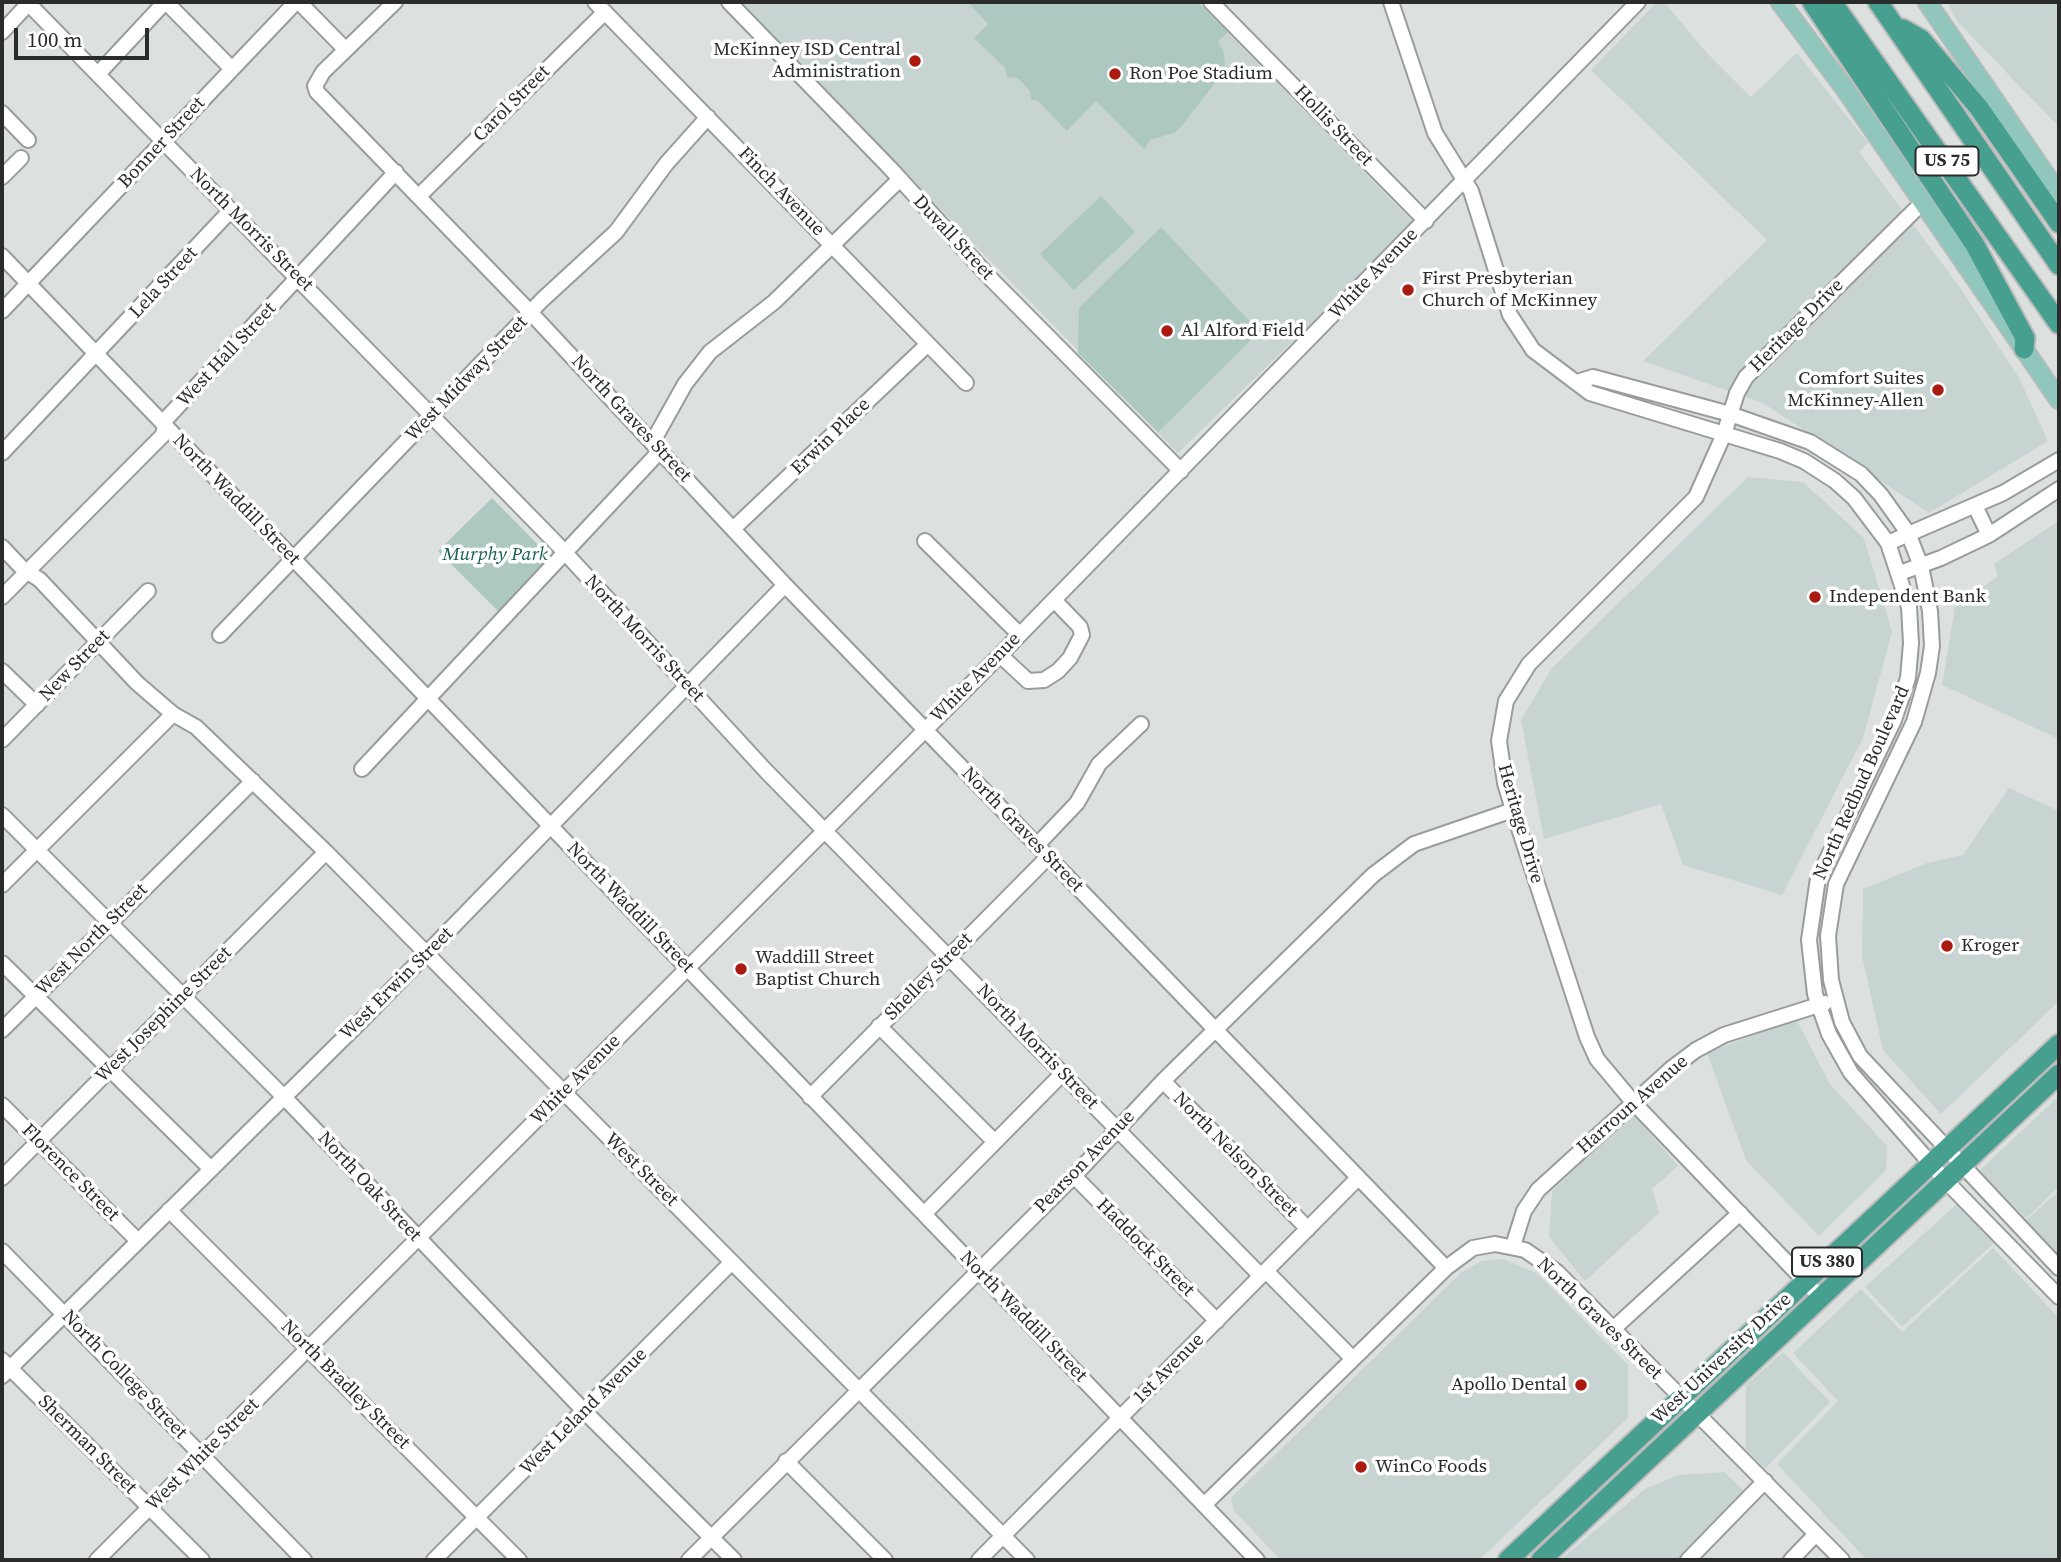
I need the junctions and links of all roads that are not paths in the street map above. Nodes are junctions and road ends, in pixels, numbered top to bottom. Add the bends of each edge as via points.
1 (29, 2) edge
2 (165, 2) edge
3 (297, 2) edge
4 (395, 2) edge
5 (729, 2) edge
6 (1211, 2) edge
7 (1391, 2) edge
8 (1638, 2) edge
9 (1780, 2) edge
10 (1812, 2) edge
11 (1832, 2) edge
12 (1878, 2) edge
13 (1927, 2) edge
14 (600, 7) edge
15 (1897, 26) junction
16 (2, 32) edge
17 (345, 49) junction
18 (232, 69) junction
19 (97, 74) junction
20 (2, 113) edge
21 (708, 117) junction
22 (28, 140) dead end
23 (163, 141) junction
24 (21, 158) dead end
25 (396, 172) junction
26 (2, 177) edge
27 (899, 180) junction
28 (1466, 180) junction
29 (2059, 194) edge
30 (419, 196) junction
31 (1922, 203) junction
32 (231, 210) junction
33 (1426, 221) junction
34 (2059, 223) edge
35 (834, 246) junction
36 (2, 256) edge
37 (2059, 265) edge
38 (298, 278) junction
39 (29, 284) junction
40 (2, 311) edge
41 (531, 313) junction
42 (2059, 324) edge
43 (928, 344) junction
44 (2024, 349) junction
45 (97, 355) junction
46 (1577, 382) junction
47 (966, 383) dead end
48 (2059, 400) edge
49 (1730, 414) junction
50 (432, 415) junction
51 (165, 427) junction
52 (1724, 433) junction
53 (656, 447) junction
54 (2, 453) edge
55 (2059, 460) edge
56 (1181, 471) junction
57 (2059, 489) edge
58 (1975, 506) junction
59 (733, 529) junction
60 (1908, 533) junction
61 (1989, 535) junction
62 (925, 541) dead end
63 (1888, 543) junction
64 (2, 547) edge
65 (565, 554) junction
66 (294, 560) junction
67 (1921, 566) junction
68 (28, 570) junction
69 (1900, 573) junction
70 (785, 585) junction
71 (148, 591) dead end
72 (2, 597) edge
73 (1054, 600) junction
74 (1019, 634) junction
75 (220, 635) dead end
76 (98, 642) junction
77 (1000, 655) junction
78 (2, 671) edge
79 (688, 685) junction
80 (428, 701) junction
81 (37, 705) junction
82 (173, 714) junction
83 (1142, 724) dead end
84 (925, 730) junction
85 (2, 740) edge
86 (362, 769) dead end
87 (253, 780) junction
88 (1513, 810) junction
89 (2, 815) edge
90 (551, 827) junction
91 (825, 831) junction
92 (1037, 845) junction
93 (36, 850) junction
94 (326, 852) junction
95 (1048, 856) junction
96 (2, 885) edge
97 (110, 922) junction
98 (428, 953) junction
99 (948, 957) junction
100 (2, 963) edge
101 (688, 969) junction
102 (183, 996) junction
103 (35, 997) junction
104 (1836, 1000) junction
105 (1818, 1005) junction
106 (879, 1026) junction
107 (2, 1030) edge
108 (1215, 1030) junction
109 (2059, 1044) edge
110 (109, 1070) junction
111 (1063, 1073) junction
112 (2059, 1074) edge
113 (1163, 1081) junction
114 (565, 1091) junction
115 (284, 1097) junction
116 (810, 1097) junction
117 (1633, 1102) junction
118 (2, 1105) edge
119 (1116, 1129) junction
120 (38, 1141) junction
121 (995, 1142) junction
122 (1947, 1149) junction
123 (1931, 1164) junction
124 (1962, 1165) junction
125 (211, 1169) junction
126 (1073, 1176) junction
127 (2, 1178) edge
128 (1358, 1178) junction
129 (1946, 1181) junction
130 (169, 1210) junction
131 (1740, 1213) junction
132 (924, 1214) junction
133 (1985, 1222) junction
134 (1308, 1229) junction
135 (418, 1239) junction
136 (138, 1241) junction
137 (1513, 1246) junction
138 (2, 1251) edge
139 (2046, 1254) junction
140 (732, 1262) junction
141 (1446, 1268) junction
142 (2059, 1268) edge
143 (978, 1271) junction
144 (1263, 1274) junction
145 (1806, 1282) junction
146 (1821, 1297) junction
147 (2059, 1297) edge
148 (65, 1314) junction
149 (1217, 1321) junction
150 (1612, 1330) junction
151 (309, 1350) junction
152 (1353, 1359) junction
153 (4, 1368) edge
154 (856, 1390) junction
155 (1681, 1397) junction
156 (584, 1411) junction
157 (1697, 1413) junction
158 (1121, 1418) junction
159 (201, 1455) junction
160 (786, 1461) junction
161 (1765, 1481) junction
162 (1204, 1505) junction
163 (150, 1507) junction
164 (479, 1517) junction
165 (1816, 1534) junction
166 (1002, 1536) junction
167 (711, 1538) junction
168 (1525, 1544) junction
169 (97, 1560) edge
170 (201, 1560) edge
171 (304, 1560) edge
172 (434, 1560) edge
173 (519, 1560) edge
174 (689, 1560) edge
175 (734, 1560) edge
176 (886, 1560) edge
177 (979, 1560) edge
178 (1027, 1560) edge
179 (1257, 1560) edge
180 (1508, 1560) edge
181 (1541, 1560) edge
182 (1688, 1560) edge
183 (1791, 1560) edge
184 (1842, 1560) edge

1 - 16 street
1 - 19 street, North Morris Street
2 - 18 street
2 - 19 street
3 - 17 street
3 - 18 street, Bonner Street
4 - 17 street
5 - 27 street, Duvall Street
6 - 33 street, Hollis Street
7 - 28 street, North Redbud Boulevard via 1435,133
8 - 28 street, White Avenue
9 - 31 main road
10 - 44 highway via 1975,245 2025,338
11 - 42 highway, US 75
12 - 15 highway, US 75
13 - 29 main road
14 - 21 street, Finch Avenue
14 - 30 street, Carol Street
15 - 34 highway via 1921,39 1971,98
15 - 37 highway, US 75
17 - 25 street, North Graves Street via 323,72 315,86 317,92
18 - 23 street, Bonner Street
19 - 23 street, North Morris Street
20 - 22 street
21 - 35 street, Finch Avenue
21 - 41 street, West Midway Street via 616,232
23 - 32 street, North Morris Street
23 - 39 street, Bonner Street
24 - 26 street
25 - 30 street, North Graves Street
25 - 38 street, West Hall Street
27 - 35 street
27 - 56 street, Duvall Street
28 - 33 street, White Avenue
28 - 46 street, North Redbud Boulevard via 1520,334 1548,363
30 - 41 street, North Graves Street
31 - 44 main road
31 - 49 street, Heritage Drive via 1746,377
32 - 38 street, North Morris Street
32 - 45 street, Lela Street
33 - 56 street, White Avenue
35 - 43 street, Finch Avenue
35 - 53 street via 774,302 710,352 685,383
36 - 39 street, North Waddill Street
38 - 50 street, North Morris Street
38 - 51 street, West Hall Street via 166,419
39 - 40 street, Bonner Street
39 - 45 street, North Waddill Street
41 - 50 street, West Midway Street
41 - 53 street, North Graves Street
43 - 47 street, Finch Avenue
43 - 59 street, Erwin Place
44 - 48 main road
45 - 51 street, North Waddill Street
45 - 54 street, Lela Street
46 - 49 street, North Redbud Boulevard via 1593,377
46 - 52 street, North Redbud Boulevard via 1590,393
49 - 52 street, Heritage Drive
49 - 60 street, North Redbud Boulevard via 1810,442 1847,463 1881,495
50 - 65 street, North Morris Street
50 - 66 street, West Midway Street
51 - 66 street, North Waddill Street
51 - 68 street, West Hall Street via 163,435
52 - 63 street, North Redbud Boulevard via 1792,455 1826,475 1862,507
52 - 88 street, Heritage Drive via 1690,505 1517,681 1504,708 1499,741
53 - 59 street, North Graves Street
53 - 65 street
55 - 58 street
56 - 73 street, White Avenue
57 - 61 street
58 - 60 street
58 - 61 street
59 - 70 street, North Graves Street
60 - 63 street
60 - 67 street, North Redbud Boulevard
61 - 67 street
62 - 74 street
63 - 69 street, North Redbud Boulevard
64 - 68 street, West Street
65 - 79 street, North Morris Street
65 - 80 street
66 - 75 street, West Midway Street
66 - 80 street, North Waddill Street
67 - 69 street
67 - 104 street, North Redbud Boulevard via 1932,634 1926,685 1914,722 1833,896 1828,950
68 - 72 street, West Hall Street
68 - 76 street, West Street
69 - 105 street, North Redbud Boulevard via 1911,619 1908,678 1898,712 1818,878 1809,940
70 - 79 street, West Erwin Street
70 - 84 street, North Graves Street
71 - 76 street, New Street
73 - 74 street, White Avenue
73 - 77 street via 1082,635 1058,671 1044,681 1028,681
74 - 77 street, White Avenue
76 - 81 street, New Street
76 - 82 street, West Street
77 - 84 street, White Avenue
78 - 81 street
79 - 90 street, West Erwin Street
79 - 91 street, North Morris Street
80 - 86 street
80 - 90 street, North Waddill Street
81 - 85 street, New Street
82 - 87 street, West Street via 196,727
82 - 93 street
83 - 92 street via 1099,764 1077,803
84 - 91 street, White Avenue
84 - 92 street, North Graves Street
87 - 94 street, West Street
87 - 97 street, West North Street
88 - 108 street, Pearson Avenue via 1401,851
88 - 117 street, Heritage Drive via 1587,1037 1604,1069
89 - 93 street, North Oak Street
90 - 98 street, West Erwin Street
90 - 101 street, North Waddill Street
91 - 99 street, North Morris Street
91 - 101 street, White Avenue
92 - 95 street, North Graves Street
93 - 96 street
93 - 97 street, North Oak Street
94 - 98 street, West Street
94 - 102 street, West Josephine Street
95 - 99 street, Shelley Street
95 - 108 street, North Graves Street
97 - 102 street, North Oak Street
97 - 103 street, West North Street
98 - 114 street, West Street
98 - 115 street, West Erwin Street
99 - 106 street, Shelley Street
99 - 111 street, North Morris Street
100 - 103 street
101 - 114 street, White Avenue
101 - 116 street, North Waddill Street
102 - 110 street, West Josephine Street
102 - 115 street, North Oak Street
103 - 107 street, West North Street
103 - 110 street
104 - 105 street, Harroun Avenue
104 - 122 street, North Redbud Boulevard via 1860,1056
105 - 117 street, Harroun Avenue via 1755,1023 1696,1050
105 - 123 street, North Redbud Boulevard via 1851,1073
106 - 116 street, Shelley Street
106 - 121 street
108 - 113 street, Pearson Avenue
108 - 128 street, North Graves Street
109 - 122 highway, West University Drive / US 380
110 - 120 street, West Josephine Street
110 - 125 street
111 - 119 street, North Morris Street
111 - 121 street
112 - 124 highway, West University Drive / US 380
113 - 119 street, Pearson Avenue
113 - 134 street, North Nelson Street
114 - 135 street, White Avenue
114 - 140 street, West Street
115 - 125 street, West Erwin Street
115 - 135 street, North Oak Street
116 - 132 street, North Waddill Street
117 - 131 street, Heritage Drive
117 - 137 street, Harroun Avenue via 1530,1200
118 - 120 street, Florence Street
119 - 126 street, Pearson Avenue
119 - 144 street, North Morris Street
120 - 127 street, West Josephine Street
120 - 136 street, Florence Street
121 - 132 street
122 - 123 highway, West University Drive / US 380
122 - 124 street, North Redbud Boulevard
123 - 129 street, North Redbud Boulevard
123 - 145 highway, West University Drive / US 380
124 - 129 highway, West University Drive / US 380
124 - 139 street, North Redbud Boulevard
125 - 130 street, West Erwin Street
126 - 143 street, Pearson Avenue
126 - 149 street, Haddock Street
128 - 134 street, 1st Avenue
128 - 141 street, North Graves Street
129 - 133 street, North Redbud Boulevard
129 - 146 highway, West University Drive / US 380
130 - 136 street, West Erwin Street
130 - 151 street, North Bradley Street
131 - 145 street, Heritage Drive
131 - 150 street
132 - 143 street, North Waddill Street
133 - 139 street via 2009,1236 2031,1259
133 - 147 street, North Redbud Boulevard
134 - 144 street, 1st Avenue
135 - 151 street, White Avenue
135 - 156 street, North Oak Street
136 - 148 street, West Erwin Street
137 - 141 street, North Graves Street via 1482,1245
137 - 150 street, North Graves Street via 1549,1265
138 - 148 street, North College Street
139 - 142 street, North Redbud Boulevard
140 - 154 street, West Street
140 - 156 street, West Leland Avenue
141 - 152 street
143 - 154 street, Pearson Avenue
143 - 158 street, North Waddill Street
144 - 149 street, 1st Avenue
144 - 152 street, North Morris Street
145 - 146 street, Heritage Drive
145 - 155 highway, West University Drive / US 380
146 - 157 highway, West University Drive / US 380
148 - 153 street, West Erwin Street
148 - 159 street, North College Street
149 - 158 street, 1st Avenue
150 - 155 street, North Graves Street
151 - 159 street, West White Street
151 - 164 street, North Bradley Street
152 - 162 street
153 - 163 street, Sherman Street
154 - 160 street, Pearson Avenue
154 - 166 street, West Street
155 - 157 street, North Graves Street
155 - 168 highway, West University Drive / US 380
156 - 164 street, West Leland Avenue
156 - 167 street, North Oak Street
157 - 161 street, North Graves Street
157 - 181 highway, West University Drive / US 380
158 - 162 street, North Waddill Street
158 - 166 street, 1st Avenue
159 - 163 street, West White Street
159 - 171 street, North College Street
160 - 167 street, Pearson Avenue
160 - 176 street
161 - 165 street, North Graves Street
161 - 182 street
162 - 179 street, North Waddill Street
163 - 169 street, West White Street
163 - 170 street, Sherman Street
164 - 172 street, West Leland Avenue
164 - 173 street, North Bradley Street
165 - 183 street
165 - 184 street, North Graves Street
166 - 177 street, 1st Avenue
166 - 178 street, West Street
167 - 174 street, Pearson Avenue
167 - 175 street, North Oak Street
168 - 180 highway, West University Drive / US 380
168 - 181 street

